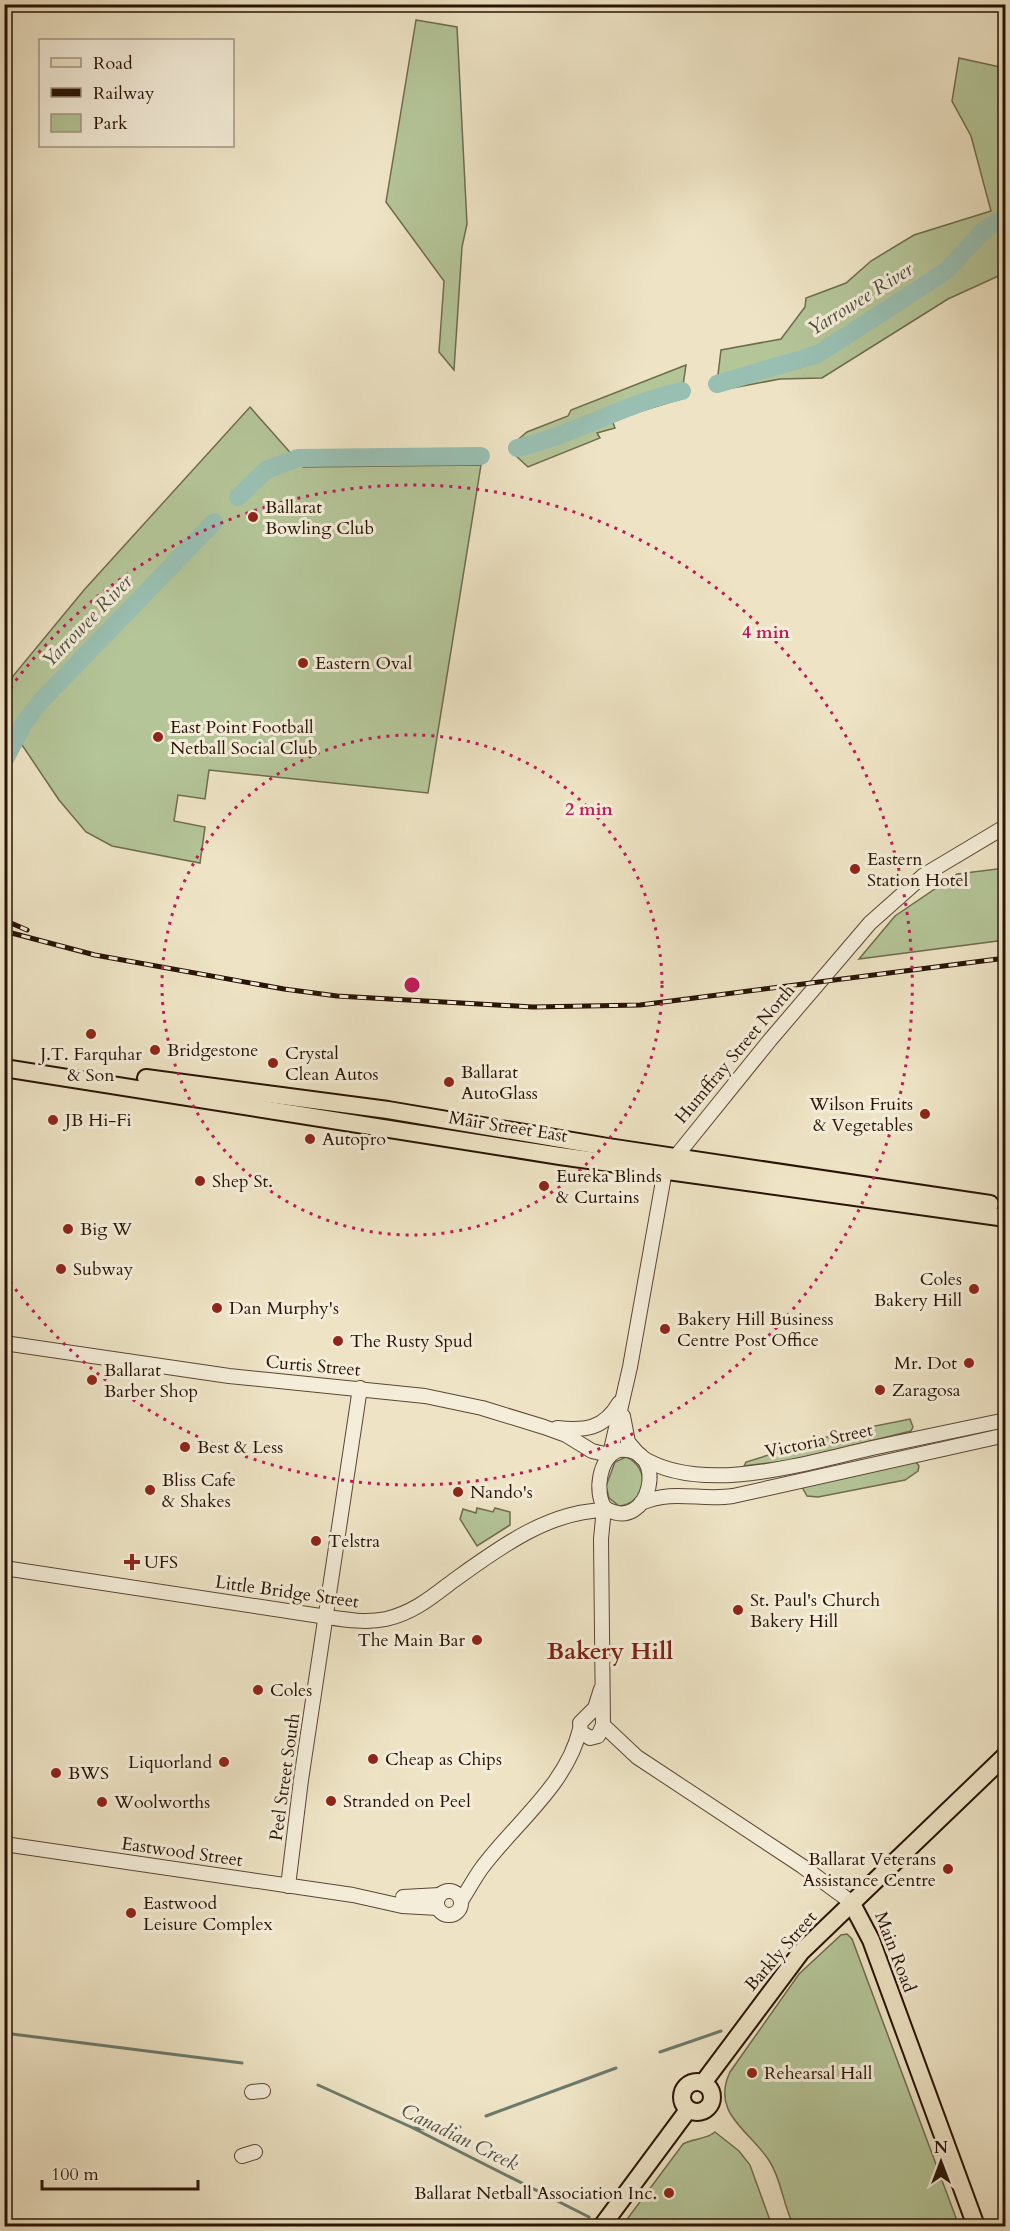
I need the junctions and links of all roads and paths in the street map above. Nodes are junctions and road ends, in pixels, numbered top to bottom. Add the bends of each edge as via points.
1 (1005, 826) edge
2 (4, 1058) edge
3 (4, 1068) edge
4 (670, 1163) junction
5 (1005, 1206) edge
6 (1005, 1218) edge
7 (4, 1343) edge
8 (626, 1387) junction
9 (360, 1388) junction
10 (1005, 1420) edge
11 (544, 1426) junction
12 (1005, 1435) edge
13 (610, 1455) junction
14 (640, 1456) junction
15 (641, 1503) junction
16 (605, 1509) junction
17 (625, 1512) junction
18 (576, 1513) junction
19 (601, 1548) junction
20 (4, 1568) edge
21 (327, 1617) junction
22 (601, 1689) junction
23 (582, 1723) junction
24 (603, 1724) junction
25 (594, 1738) junction
26 (1005, 1755) edge
27 (637, 1757) junction
28 (550, 1787) junction
29 (4, 1844) edge
30 (480, 1869) junction
31 (288, 1886) junction
32 (443, 1898) junction
33 (461, 1901) junction
34 (851, 1902) junction
35 (602, 2226) edge
36 (976, 2226) edge

1 - 4 street, Humffray Street North via 924,875 873,919
2 - 4 main road, Mair Street East via 388,1110
3 - 4 main road, Mair Street East via 560,1156
4 - 5 main road, Mair Street East
4 - 6 main road, Mair Street East
4 - 8 street, Humffray Street North
7 - 9 street, Curtis Street via 229,1376
8 - 11 street via 614,1411 598,1426 581,1430
8 - 13 street, Humffray Street North
8 - 14 street, Humffray Street North via 625,1431 631,1448
9 - 11 street, Curtis Street via 463,1403
9 - 21 street, Peel Street South
10 - 14 street, Victoria Street via 758,1472 686,1472 665,1468
11 - 13 street, Curtis Street
12 - 15 street, Victoria Street via 733,1496 670,1494
13 - 14 street via 624,1450
13 - 16 street via 600,1487
14 - 15 street via 647,1465 650,1482
15 - 17 street
16 - 17 street
16 - 18 street, Little Bridge Street
16 - 19 street
17 - 19 street via 610,1527
18 - 19 street via 586,1515 595,1524
18 - 21 street, Little Bridge Street via 526,1533 407,1612 376,1621
19 - 22 street
20 - 21 street, Little Bridge Street
21 - 31 street, Peel Street South
22 - 23 street via 595,1708
22 - 24 street
23 - 24 street via 597,1717
23 - 25 street via 583,1735
23 - 28 street via 570,1756
24 - 25 street via 601,1733
24 - 27 street, Main Road
25 - 27 street, Main Road
25 - 28 street
26 - 34 main road, Barkly Street
27 - 34 street, Main Road
28 - 30 street
29 - 31 street, Eastwood Street
30 - 32 street
30 - 33 street
31 - 32 street, Eastwood Street via 402,1906
32 - 33 street via 458,1895
32 - 33 street via 444,1914 452,1916 460,1909
34 - 35 main road, Barkly Street via 791,1965 704,2084 693,2082 683,2090 681,2101 688,2110
34 - 36 main road, Main Road via 871,1940

